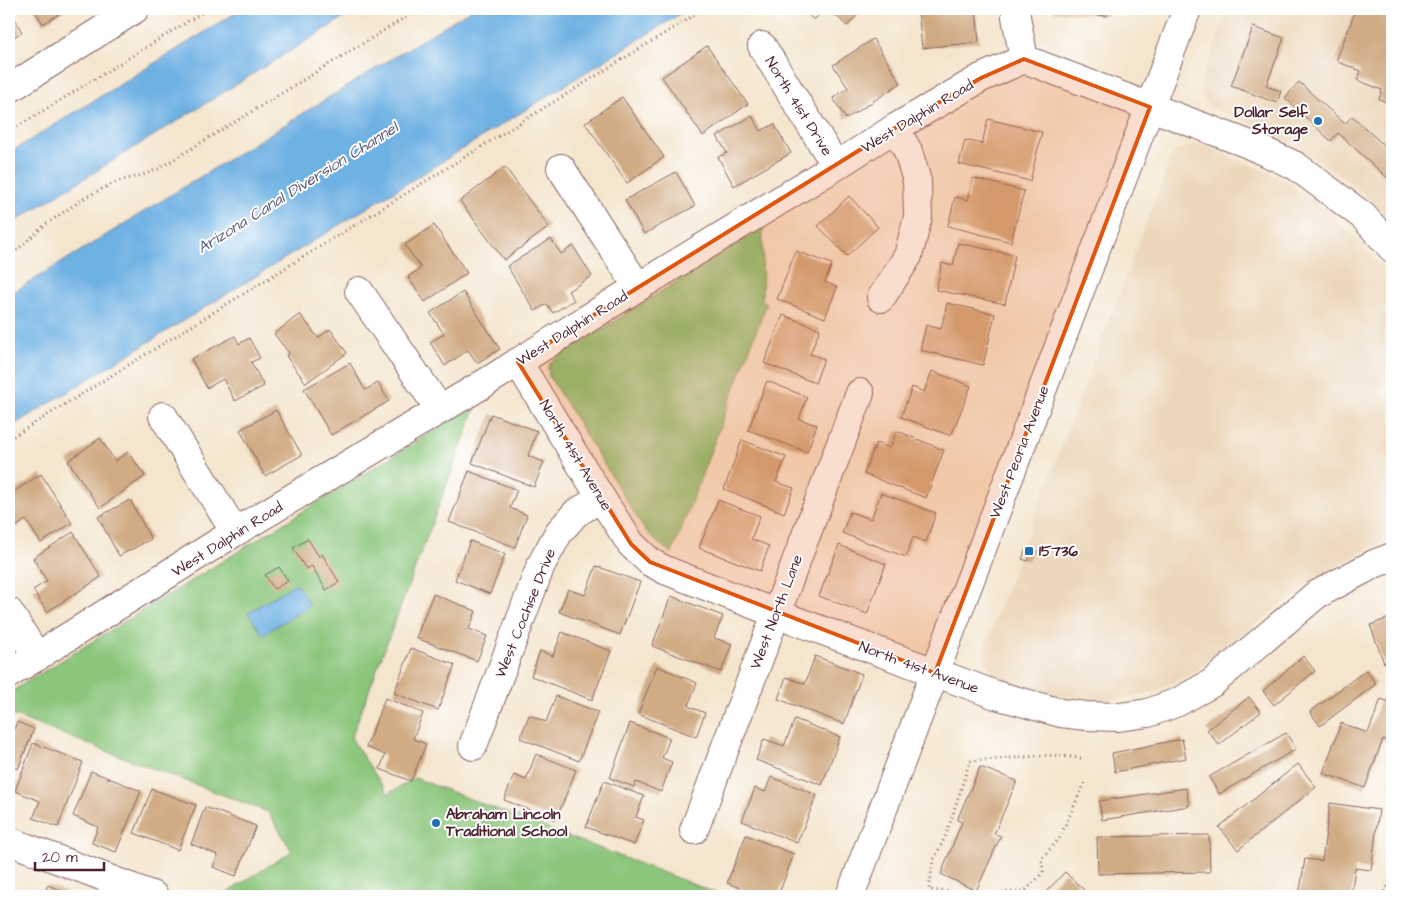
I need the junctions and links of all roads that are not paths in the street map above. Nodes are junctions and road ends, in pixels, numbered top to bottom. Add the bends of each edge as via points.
1 (135, 9) edge
2 (1016, 9) edge
3 (1187, 9) edge
4 (762, 46) dead end
5 (1024, 59) junction
6 (9, 89) edge
7 (1150, 107) junction
8 (895, 128) junction
9 (836, 166) junction
10 (561, 168) dead end
11 (1392, 248) edge
12 (638, 286) junction
13 (358, 291) dead end
14 (882, 298) dead end
15 (518, 362) junction
16 (860, 393) dead end
17 (440, 410) junction
18 (163, 416) dead end
19 (601, 498) junction
20 (235, 532) junction
21 (1392, 556) edge
22 (9, 612) edge
23 (775, 613) junction
24 (37, 657) junction
25 (935, 673) junction
26 (9, 674) edge
27 (473, 746) dead end
28 (694, 830) dead end
29 (9, 841) edge
30 (154, 896) edge
31 (850, 896) edge

1 - 6 street
2 - 5 street
3 - 7 street, West Peoria Avenue
4 - 9 street, North 41st Drive
5 - 7 street
5 - 8 street, West Dalphin Road via 981,78
7 - 11 street via 1296,166 1362,216
7 - 25 street, West Peoria Avenue
8 - 9 street, West Dalphin Road
8 - 14 street via 908,151 917,181 918,217 908,256
9 - 12 street, West Dalphin Road
10 - 12 street
12 - 15 street, West Dalphin Road
13 - 17 street
15 - 17 street, West Dalphin Road
15 - 19 street, North 41st Avenue
16 - 23 street, West North Lane
17 - 20 street, West Dalphin Road
18 - 20 street
19 - 23 street, North 41st Avenue via 631,544 650,562
19 - 27 street, West Cochise Drive via 576,513 559,532 541,565
20 - 24 street, West Dalphin Road
21 - 25 street, North 41st Avenue via 1316,595 1212,683 1178,702 1148,713 1119,717 1061,713 996,695
22 - 24 street
23 - 25 street, North 41st Avenue
23 - 28 street, West North Lane
24 - 26 street, West Dalphin Road
25 - 31 street, West Peoria Avenue
29 - 30 street

